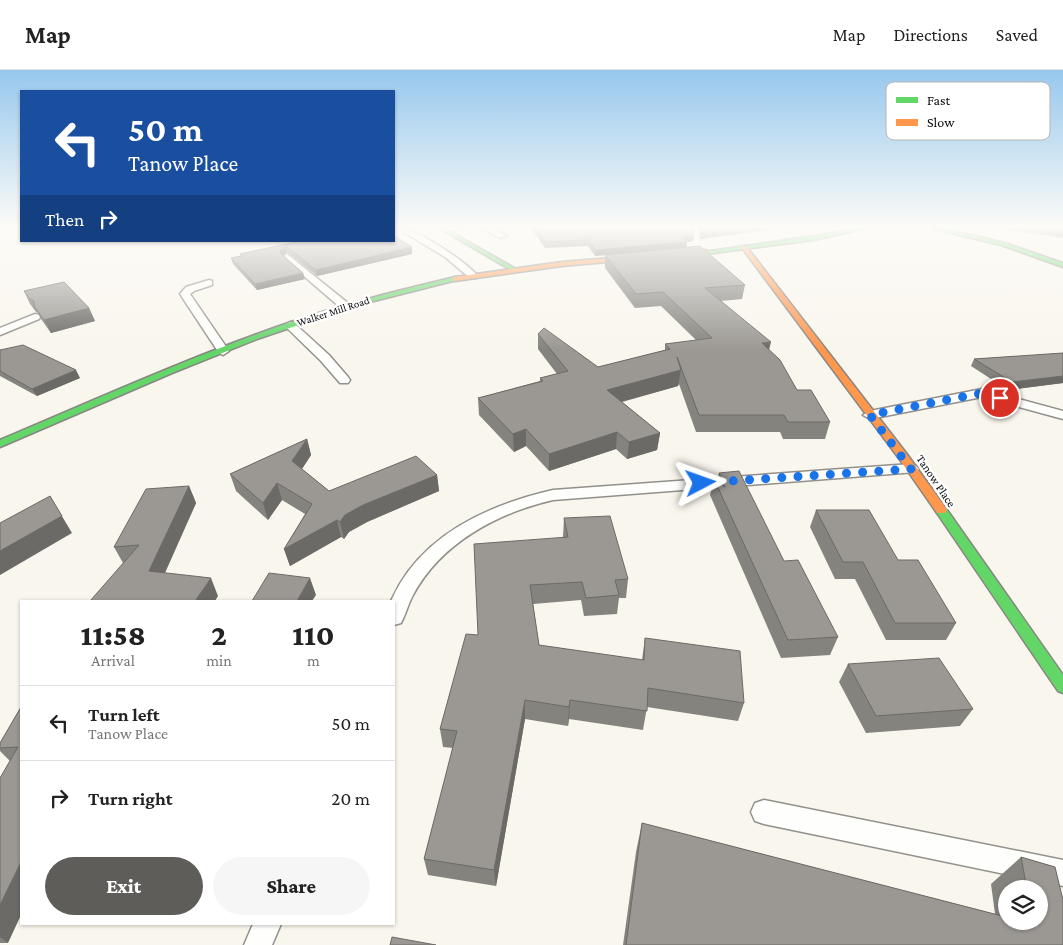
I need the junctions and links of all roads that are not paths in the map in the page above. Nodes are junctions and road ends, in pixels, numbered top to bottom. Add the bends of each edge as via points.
1 (300, 269) edge
2 (464, 269) edge
3 (513, 269) edge
4 (760, 269) edge
5 (473, 276) junction
6 (209, 283) dead end
7 (345, 306) junction
8 (35, 317) edge
9 (290, 325) junction
10 (0, 332) edge
11 (223, 350) junction
12 (344, 380) dead end
13 (1063, 414) edge
14 (870, 415) junction
15 (0, 444) edge
16 (911, 469) junction
17 (395, 616) edge
18 (1063, 687) edge
19 (764, 812) dead end
20 (1063, 873) edge
21 (267, 925) edge
22 (258, 945) edge

1 - 7 lane
2 - 5 lane
3 - 5 street, Walker Mill Road
4 - 14 street, Tanow Place
5 - 7 street, Walker Mill Road
6 - 11 lane via 185,294
7 - 9 street, Walker Mill Road
8 - 10 lane
9 - 11 street, Walker Mill Road
9 - 12 lane
11 - 15 street, Walker Mill Road
13 - 14 lane via 982,393
14 - 16 street, Tanow Place
16 - 17 lane via 532,499 470,525 449,541 422,566 404,593
16 - 18 street, Tanow Place
19 - 20 lane
21 - 22 lane

